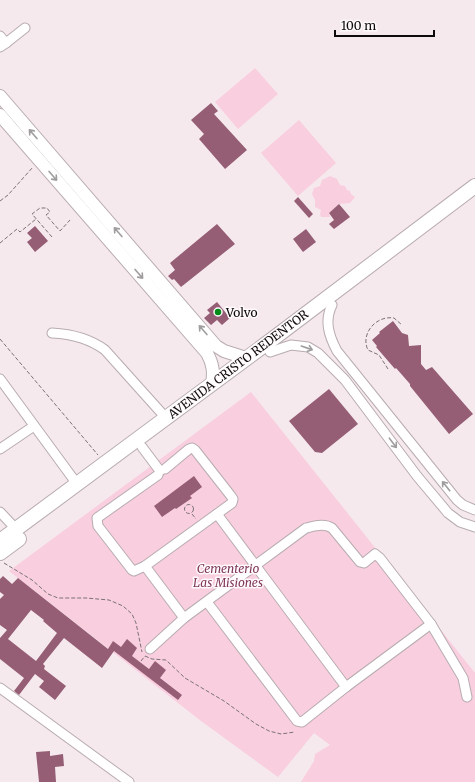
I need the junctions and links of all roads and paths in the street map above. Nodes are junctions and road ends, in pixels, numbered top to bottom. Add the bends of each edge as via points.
1 (25, 28) dead end
2 (2, 42) edge
3 (0, 96) edge
4 (0, 115) edge
5 (43, 158) junction
6 (475, 186) edge
7 (475, 198) edge
8 (0, 201) edge
9 (36, 218) junction
10 (70, 220) dead end
11 (52, 237) dead end
12 (0, 243) edge
13 (332, 305) junction
14 (402, 326) dead end
15 (52, 333) dead end
16 (0, 339) edge
17 (212, 350) junction
18 (270, 352) junction
19 (246, 358) junction
20 (348, 365) junction
21 (388, 369) dead end
22 (340, 373) junction
23 (0, 379) edge
24 (361, 381) junction
25 (212, 384) junction
26 (352, 389) junction
27 (166, 418) junction
28 (34, 426) junction
29 (142, 447) junction
30 (0, 449) edge
31 (105, 463) junction
32 (428, 465) junction
33 (161, 472) junction
34 (417, 476) junction
35 (77, 484) junction
36 (191, 506) joint
37 (475, 510) edge
38 (0, 512) edge
39 (217, 514) junction
40 (475, 527) edge
41 (16, 529) junction
42 (0, 541) edge
43 (0, 553) edge
44 (255, 565) junction
45 (145, 566) junction
46 (207, 602) junction
47 (184, 618) junction
48 (432, 624) junction
49 (150, 649) dead end
50 (346, 687) junction
51 (0, 688) edge
52 (468, 697) dead end
53 (129, 782) edge

1 - 2 street
5 -> 3 main road
4 - 5 main road
5 - 8 path via 8,196
5 - 17 main road
6 - 19 highway, AVENIDA CRISTO REDENTOR
7 - 13 highway, AVENIDA CRISTO REDENTOR
9 - 10 path via 32,214 42,207 47,208 50,212 46,215 60,231
9 - 11 path
9 - 12 path via 20,232 17,229
13 - 18 highway, AVENIDA CRISTO REDENTOR
13 - 20 street via 328,320 330,337
14 - 21 path via 394,318 383,319 374,324 367,334 368,350 379,355
15 - 27 street via 81,337 105,350
16 - 31 path
17 - 19 main road
17 - 25 main road
18 -> 22 street via 291,345 308,347
18 - 29 highway, AVENIDA CRISTO REDENTOR
19 - 25 highway, AVENIDA CRISTO REDENTOR
20 - 22 street via 348,375
20 - 24 street
22 - 26 street
23 - 28 street
24 - 26 street via 354,382
24 - 32 street
25 - 27 highway, AVENIDA CRISTO REDENTOR
26 -> 34 street
27 - 31 highway, AVENIDA CRISTO REDENTOR
28 - 30 street
28 - 35 street
29 - 33 street
29 - 43 highway, AVENIDA CRISTO REDENTOR
31 - 35 highway, AVENIDA CRISTO REDENTOR
32 - 34 street
37 -> 32 street via 457,500
33 - 39 street via 189,449 195,450 233,499 232,503
33 - 45 street via 97,518 98,526 132,570
34 - 40 street via 448,513 460,522
35 - 41 highway, AVENIDA CRISTO REDENTOR
36 - 36 path via 193,511 187,514 184,507
38 - 41 street
39 - 44 street
39 - 45 street
41 - 42 highway, AVENIDA CRISTO REDENTOR
44 - 46 street
44 - 48 street via 306,528 328,526 360,562 364,563 375,554 378,555
44 - 50 street
45 - 47 street
46 - 47 street
46 - 50 street via 299,722
47 - 49 street
48 - 50 street
48 - 52 street via 463,678
51 - 53 street

